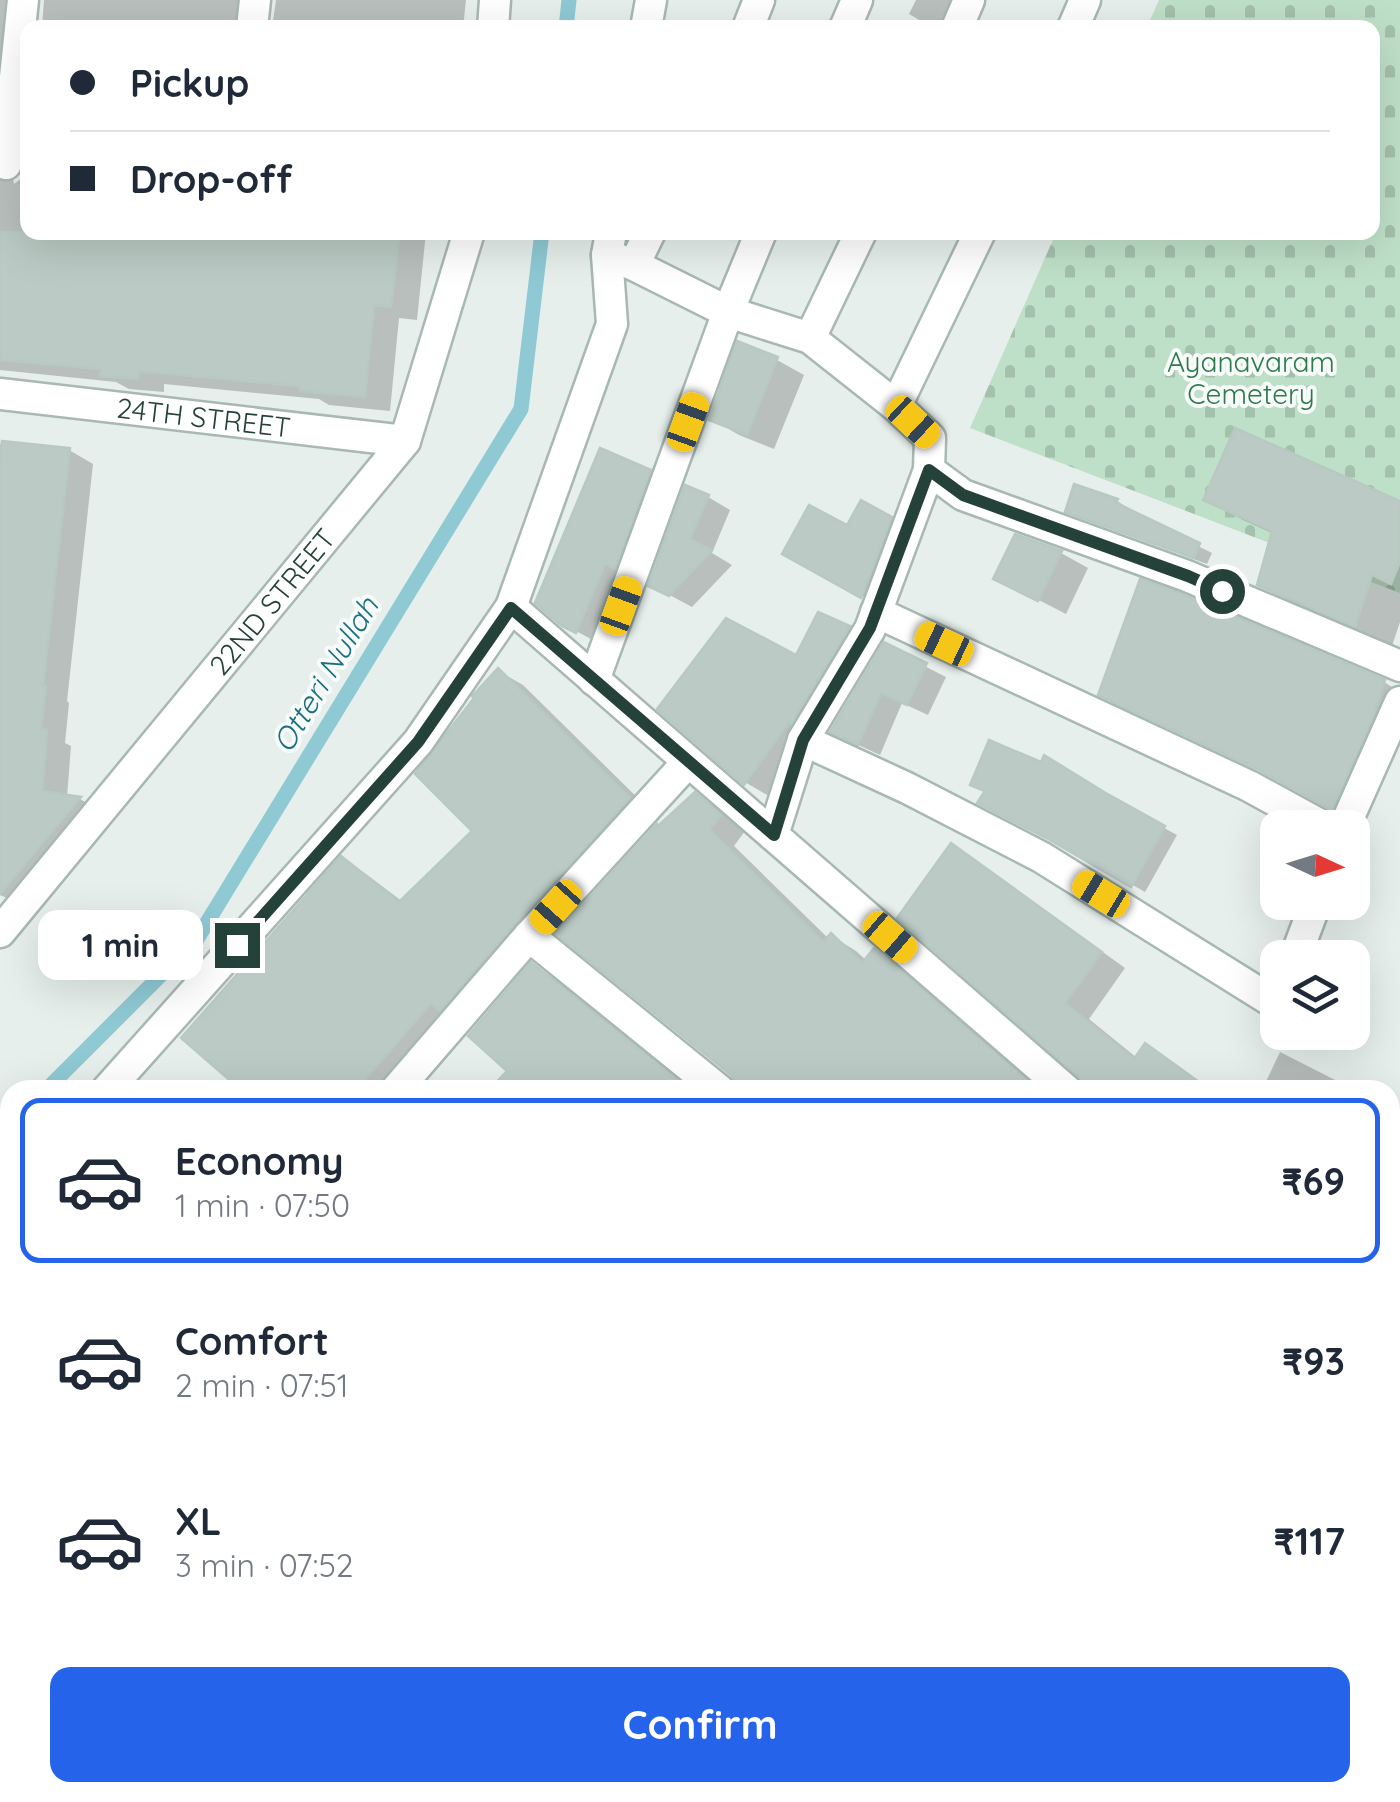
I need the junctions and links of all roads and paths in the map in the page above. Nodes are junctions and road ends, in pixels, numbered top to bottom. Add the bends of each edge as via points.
1 (20, 41) edge
2 (11, 164) edge
3 (467, 240) edge
4 (758, 240) edge
5 (856, 240) edge
6 (976, 240) edge
7 (617, 251) edge
8 (728, 312) junction
9 (810, 338) junction
10 (0, 394) edge
11 (896, 406) junction
12 (405, 441) junction
13 (929, 470) junction
14 (511, 608) junction
15 (876, 612) junction
16 (1400, 666) edge
17 (594, 680) junction
18 (1400, 702) edge
19 (803, 740) junction
20 (688, 762) junction
21 (1293, 810) edge
22 (1352, 810) edge
23 (774, 835) junction
24 (0, 932) edge
25 (530, 936) junction
26 (1260, 994) edge
27 (116, 1080) edge
28 (405, 1080) edge
29 (707, 1080) edge
30 (1055, 1080) edge

1 - 2 street
3 - 12 street, 22ND STREET
4 - 8 street
5 - 9 street
6 - 11 street
7 - 8 street
7 - 14 street via 612,324
8 - 9 street
8 - 17 street
9 - 11 street
10 - 12 street, 24TH STREET
11 - 13 street via 930,438
12 - 24 street, 22ND STREET
13 - 15 street
13 - 16 street via 963,495 1188,576
14 - 17 street
14 - 27 street via 418,742
15 - 19 street
15 - 21 street
17 - 20 street
18 - 22 street
19 - 23 street
19 - 26 street via 1041,857
20 - 23 street
20 - 25 street
23 - 30 street
25 - 28 street
25 - 29 street

